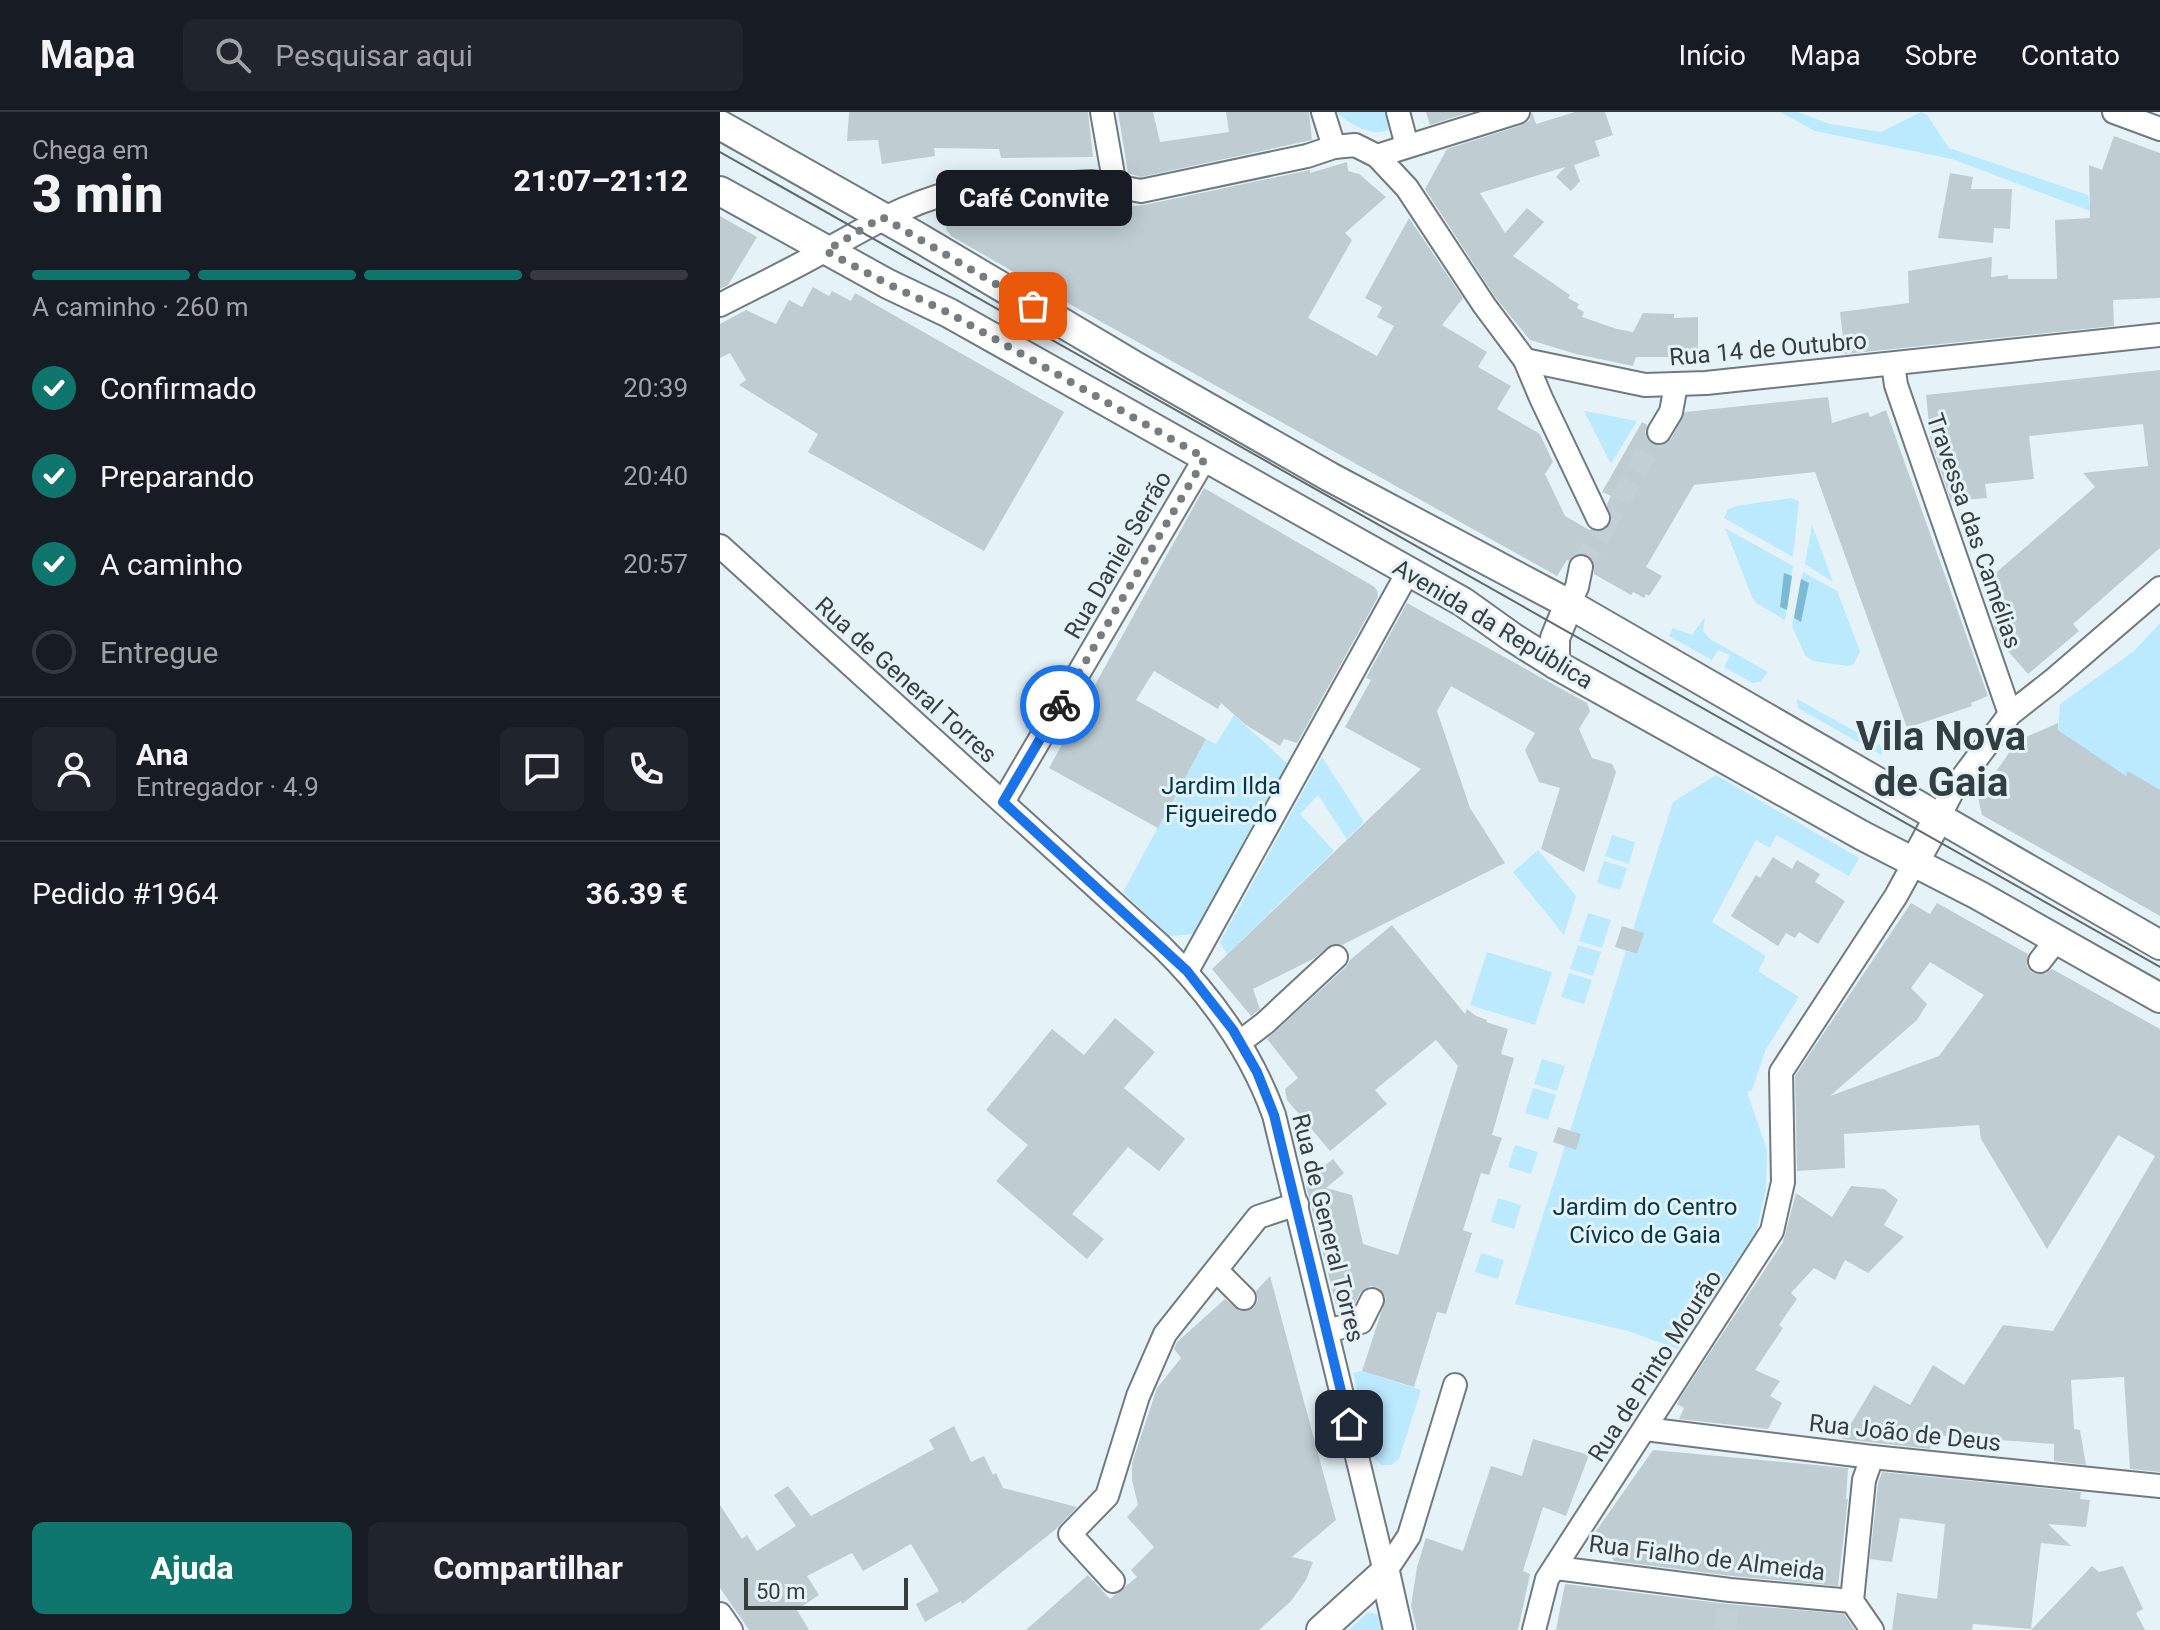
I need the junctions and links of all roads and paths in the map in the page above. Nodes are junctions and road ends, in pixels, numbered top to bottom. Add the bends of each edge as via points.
1 (1102, 112) edge
2 (1323, 112) edge
3 (1398, 112) edge
4 (1518, 112) edge
5 (2114, 112) edge
6 (720, 125) edge
7 (2160, 129) edge
8 (1407, 146) junction
9 (1334, 147) junction
10 (1377, 156) junction
11 (1115, 186) junction
12 (720, 191) edge
13 (882, 217) junction
14 (826, 251) junction
15 (720, 305) edge
16 (2160, 335) edge
17 (1525, 360) junction
18 (1893, 364) junction
19 (1676, 385) junction
20 (1659, 432) tunnel mouth
21 (1205, 458) junction
22 (1598, 518) tunnel mouth
23 (720, 546) edge
24 (1581, 567) tunnel mouth
25 (1408, 572) junction
26 (2160, 588) edge
27 (1569, 604) junction
28 (1555, 664) junction
29 (2010, 714) junction
30 (1003, 802) junction
31 (1939, 817) junction
32 (1914, 863) junction
33 (2160, 945) edge
34 (1336, 957) dead end
35 (1187, 971) junction
36 (2160, 998) edge
37 (1240, 1042) junction
38 (1298, 1211) junction
39 (1228, 1265) junction
40 (1244, 1298) dead end
41 (1372, 1300) dead end
42 (1327, 1331) junction
43 (1455, 1385) dead end
44 (1645, 1429) junction
45 (1872, 1457) junction
46 (2160, 1486) edge
47 (1556, 1568) junction
48 (1385, 1572) junction
49 (1113, 1581) dead end
50 (1852, 1601) junction
51 (720, 1614) edge
52 (731, 1630) edge
53 (1321, 1630) edge
54 (1398, 1630) edge
55 (1534, 1630) edge
56 (1872, 1630) edge

1 - 11 street
2 - 9 street
3 - 8 street
4 - 8 street
5 - 7 street
6 - 13 main road, Avenida da República
8 - 10 street
9 - 10 street via 1355,145
9 - 11 street via 1141,191
10 - 17 street via 1407,188
11 - 13 street via 1092,182 968,189
12 - 14 main road, Avenida da República
13 - 14 street
13 - 27 main road, Avenida da República via 1330,477
14 - 15 street
14 - 21 main road, Avenida da República via 949,313
16 - 18 street, Rua 14 de Outubro
17 - 19 street, Rua 14 de Outubro via 1645,385
17 - 22 street
18 - 19 street, Rua 14 de Outubro
18 - 29 street, Travessa das Camélias
19 - 20 street via 1671,412
21 - 25 main road, Avenida da República
21 - 30 street, Rua Daniel Serrão
23 - 30 street, Rua de General Torres
24 - 27 street
25 - 28 main road, Avenida da República
25 - 35 street
26 - 29 street
27 - 28 main road via 1555,638
27 - 31 main road, Avenida da República
28 - 32 main road, Avenida da República
29 - 31 street
30 - 35 street, Rua de General Torres
31 - 32 main road
31 - 33 main road, Avenida da República
32 - 36 main road, Avenida da República via 2049,950
32 - 44 street, Rua de Pinto Mourão via 1781,1072 1783,1182 1772,1231
34 - 37 street
35 - 37 street, Rua de General Torres
37 - 38 street, Rua de General Torres via 1274,1115
38 - 39 street via 1263,1230
38 - 42 street, Rua de General Torres
39 - 40 street
39 - 49 street via 1165,1334 1138,1396 1107,1496 1070,1534
41 - 42 street via 1361,1322
42 - 48 street, Rua de General Torres
43 - 48 street via 1409,1536
44 - 45 street, Rua João de Deus
44 - 47 street, Rua de Pinto Mourão
45 - 46 street, Rua João de Deus
45 - 50 street via 1864,1480
47 - 50 street, Rua Fialho de Almeida via 1730,1594
47 - 55 street, Rua de Pinto Mourão via 1540,1598
48 - 53 main road
48 - 54 main road
50 - 56 street
51 - 52 street

